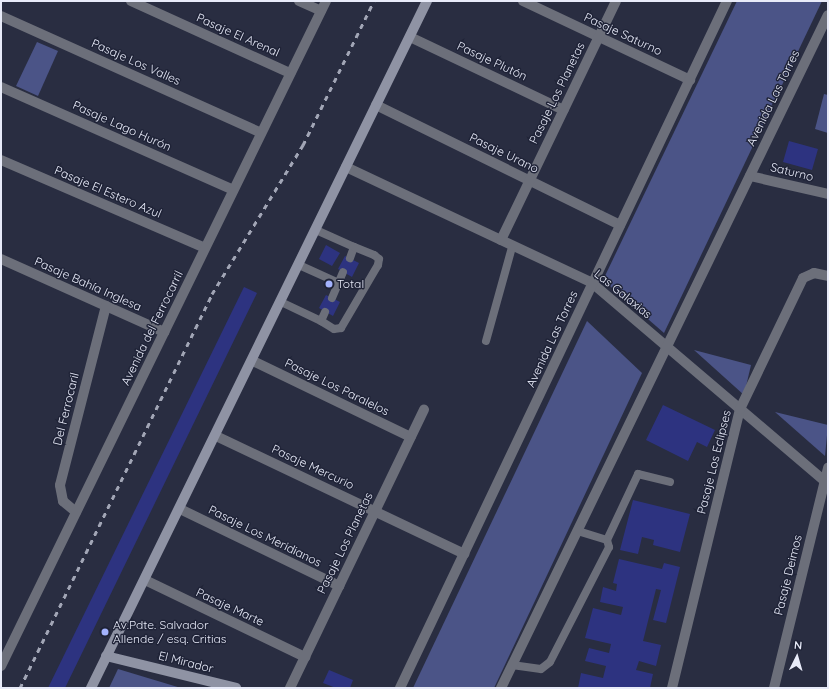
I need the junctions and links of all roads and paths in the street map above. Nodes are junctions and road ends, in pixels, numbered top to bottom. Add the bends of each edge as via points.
1 (131, 1) edge
2 (299, 1) edge
3 (326, 1) edge
4 (427, 1) edge
5 (523, 1) edge
6 (616, 1) edge
7 (727, 1) edge
8 (321, 11) junction
9 (828, 15) edge
10 (1, 16) edge
11 (410, 37) junction
12 (599, 37) junction
13 (290, 73) junction
14 (690, 80) junction
15 (1, 87) edge
16 (376, 105) junction
17 (564, 110) junction
18 (261, 133) junction
19 (1, 160) edge
20 (346, 167) junction
21 (750, 176) junction
22 (530, 181) junction
23 (233, 190) junction
24 (828, 194) edge
25 (620, 225) junction
26 (316, 230) junction
27 (501, 240) junction
28 (354, 247) junction
29 (512, 247) junction
30 (205, 248) junction
31 (350, 258) dead end
32 (1, 261) edge
33 (299, 265) junction
34 (343, 272) dead end
35 (828, 276) edge
36 (339, 283) junction
37 (592, 283) junction
38 (332, 298) dead end
39 (281, 302) junction
40 (106, 306) junction
41 (326, 312) dead end
42 (321, 321) junction
43 (164, 332) junction
44 (486, 341) dead end
45 (667, 347) junction
46 (253, 361) junction
47 (740, 409) junction
48 (424, 410) dead end
49 (216, 436) junction
50 (411, 437) junction
51 (828, 468) edge
52 (670, 482) dead end
53 (826, 483) edge
54 (180, 509) junction
55 (375, 511) junction
56 (76, 512) junction
57 (577, 531) junction
58 (607, 540) junction
59 (464, 554) junction
60 (145, 580) junction
61 (339, 586) junction
62 (106, 656) junction
63 (305, 656) junction
64 (512, 665) junction
65 (1, 666) edge
66 (201, 684) edge
67 (91, 688) edge
68 (236, 688) edge
69 (290, 688) edge
70 (400, 688) edge
71 (501, 688) edge
72 (672, 688) edge
73 (774, 688) edge

1 - 13 street, Pasaje El Arenal
2 - 8 street
3 - 8 street, Avenida del Ferrocarril
4 - 11 main road
5 - 12 street, Pasaje Saturno
6 - 12 street, Pasaje Los Planetas
7 - 14 street, Avenida Las Torres
8 - 13 street, Avenida del Ferrocarril
9 - 21 street, Avenida Las Torres
10 - 18 street, Pasaje Los Valles
11 - 16 main road
11 - 17 street, Pasaje Plutón
12 - 14 street, Pasaje Saturno
12 - 17 street, Pasaje Los Planetas
13 - 18 street, Avenida del Ferrocarril
14 - 25 street, Avenida Las Torres
15 - 23 street, Pasaje Lago Hurón
16 - 20 main road
16 - 22 street, Pasaje Urano
17 - 22 street, Pasaje Los Planetas
18 - 23 street, Avenida del Ferrocarril
19 - 30 street, Pasaje El Estero Azul
20 - 26 main road
20 - 27 street, Las Galaxias
21 - 24 street, Saturno
21 - 45 street, Avenida Las Torres
22 - 25 street, Pasaje Urano
22 - 27 street, Pasaje Los Planetas
23 - 30 street, Avenida del Ferrocarril
25 - 37 street, Avenida Las Torres
26 - 28 lane
26 - 33 main road
27 - 29 street, Las Galaxias
28 - 31 lane
28 - 42 lane via 374,255 379,259 378,265 341,328 334,329
29 - 37 street, Las Galaxias
29 - 44 lane
30 - 43 street, Avenida del Ferrocarril
32 - 40 street, Pasaje Bahía Inglesa
33 - 36 lane
33 - 39 main road
34 - 36 lane
35 - 47 street, Pasaje Los Eclipses via 814,273 803,278
36 - 38 lane
37 - 45 street, Las Galaxias
37 - 59 street, Avenida Las Torres
39 - 42 lane
39 - 46 main road
40 - 43 street, Pasaje Bahía Inglesa
40 - 56 street, Del Ferrocaril via 60,485 63,502
41 - 42 lane
43 - 56 street, Avenida del Ferrocarril
45 - 47 street, Las Galaxias
45 - 57 street, Avenida Las Torres
46 - 49 main road
46 - 50 street, Pasaje Los Paralelos
47 - 53 street, Las Galaxias
47 - 72 street, Pasaje Los Eclipses
48 - 50 street, Pasaje Los Planetas
49 - 54 main road
49 - 55 street, Pasaje Mercurio
50 - 55 street, Pasaje Los Planetas
51 - 53 street, Pasaje Deimos
52 - 58 lane via 638,474
53 - 73 street, Pasaje Deimos
54 - 60 main road
54 - 61 street, Pasaje Los Meridianos
55 - 59 street, Pasaje Mercurio
55 - 61 street, Pasaje Los Planetas
56 - 65 street, Avenida del Ferrocarril
57 - 58 lane
57 - 64 street, Avenida Las Torres
58 - 64 lane via 609,547 550,662 541,669
59 - 70 street, Avenida Las Torres
60 - 62 main road
60 - 63 street, Pasaje Marte
61 - 63 street, Pasaje Los Planetas
62 - 66 main road, El Mirador
62 - 67 main road
63 - 69 street, Pasaje Los Planetas
64 - 71 street, Avenida Las Torres
66 - 68 main road, El Mirador

